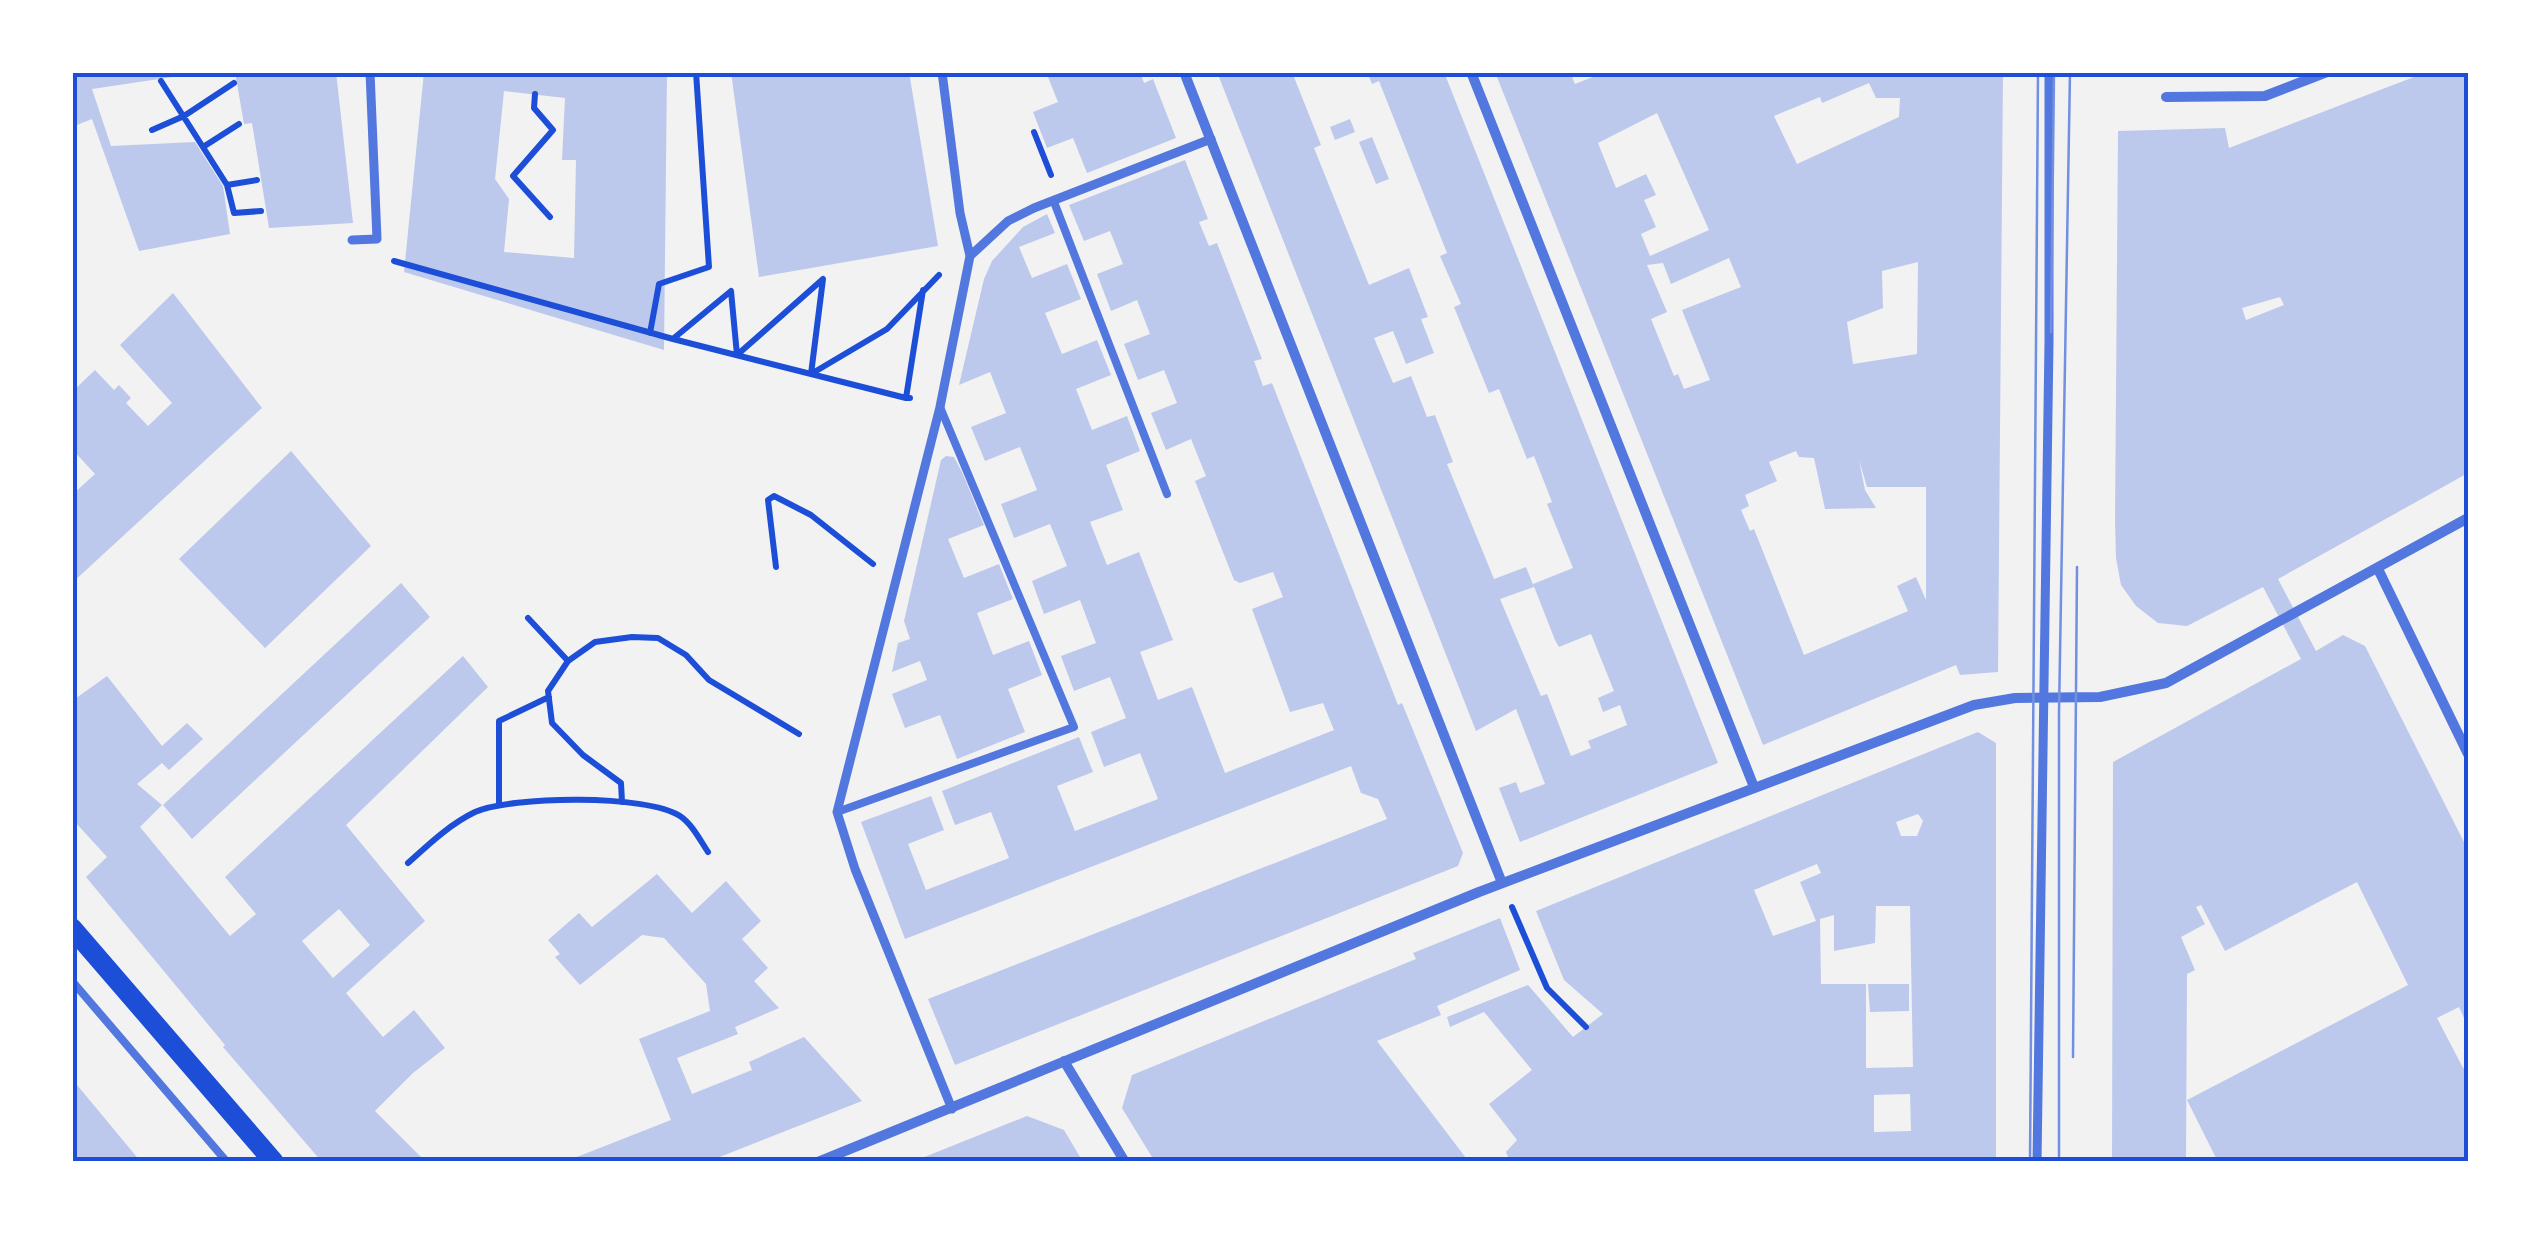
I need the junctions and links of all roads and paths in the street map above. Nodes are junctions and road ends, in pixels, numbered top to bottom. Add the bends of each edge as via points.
1 (370, 72) edge
2 (696, 72) edge
3 (942, 72) edge
4 (1184, 72) edge
5 (1470, 72) edge
6 (2050, 72) edge
7 (2327, 72) edge
8 (161, 81) dead end
9 (234, 83) dead end
10 (535, 94) dead end
11 (2166, 96) dead end
12 (184, 116) junction
13 (239, 124) dead end
14 (152, 130) dead end
15 (1034, 132) dead end
16 (1211, 139) junction
17 (203, 147) junction
18 (256, 180) dead end
19 (227, 185) junction
20 (1057, 200) junction
21 (260, 211) dead end
22 (550, 217) dead end
23 (352, 240) dead end
24 (970, 256) junction
25 (404, 264) dead end
26 (650, 333) junction
27 (673, 339) junction
28 (737, 356) junction
29 (811, 374) junction
30 (906, 398) junction
31 (940, 406) junction
32 (1167, 494) dead end
33 (2468, 518) edge
34 (776, 567) dead end
35 (2378, 569) junction
36 (894, 581) junction
37 (528, 618) dead end
38 (568, 661) junction
39 (2043, 697) junction
40 (549, 698) junction
41 (798, 734) dead end
42 (2468, 754) edge
43 (1754, 786) junction
44 (622, 802) junction
45 (499, 804) junction
46 (838, 812) junction
47 (708, 852) dead end
48 (408, 862) dead end
49 (1502, 883) junction
50 (72, 928) edge
51 (72, 981) edge
52 (1586, 1027) dead end
53 (1064, 1061) junction
54 (952, 1109) junction
55 (226, 1162) edge
56 (274, 1162) edge
57 (818, 1162) edge
58 (1125, 1162) edge
59 (2037, 1162) edge

1 - 23 street via 377,239
2 - 26 path via 709,267 659,284
3 - 24 street
4 - 16 street
5 - 43 street
6 - 39 street
7 - 11 street via 2265,96
8 - 12 path
9 - 12 path
10 - 22 path via 534,108 553,130 513,176
12 - 14 path
12 - 17 path
13 - 17 path
15 - 20 path
16 - 20 street
16 - 49 street
17 - 19 path
18 - 19 path
19 - 21 path via 234,213
20 - 24 street via 1008,222
20 - 32 lane
24 - 31 street
25 - 26 path
26 - 27 path
27 - 28 path
27 - 28 path via 731,291
28 - 29 path
28 - 29 path via 823,279
29 - 30 path
29 - 30 path via 887,329 925,288
30 - 31 path
31 - 36 street
31 - 46 lane via 1074,727
33 - 35 street
34 - 36 path via 768,500 774,496 812,515
35 - 39 street via 2166,683 2100,697
35 - 42 street
36 - 46 street
37 - 38 path
38 - 40 path
38 - 41 path via 595,642 658,638 709,680
39 - 43 street via 1974,705
39 - 59 street
40 - 44 path via 552,723 621,782
40 - 45 path via 499,721
43 - 49 street
44 - 45 path
44 - 47 path via 677,814
45 - 48 path via 447,828
46 - 54 street
49 - 52 path via 1547,988
49 - 53 street
50 - 56 main road
51 - 55 lane
53 - 54 street
53 - 58 street
54 - 57 street

